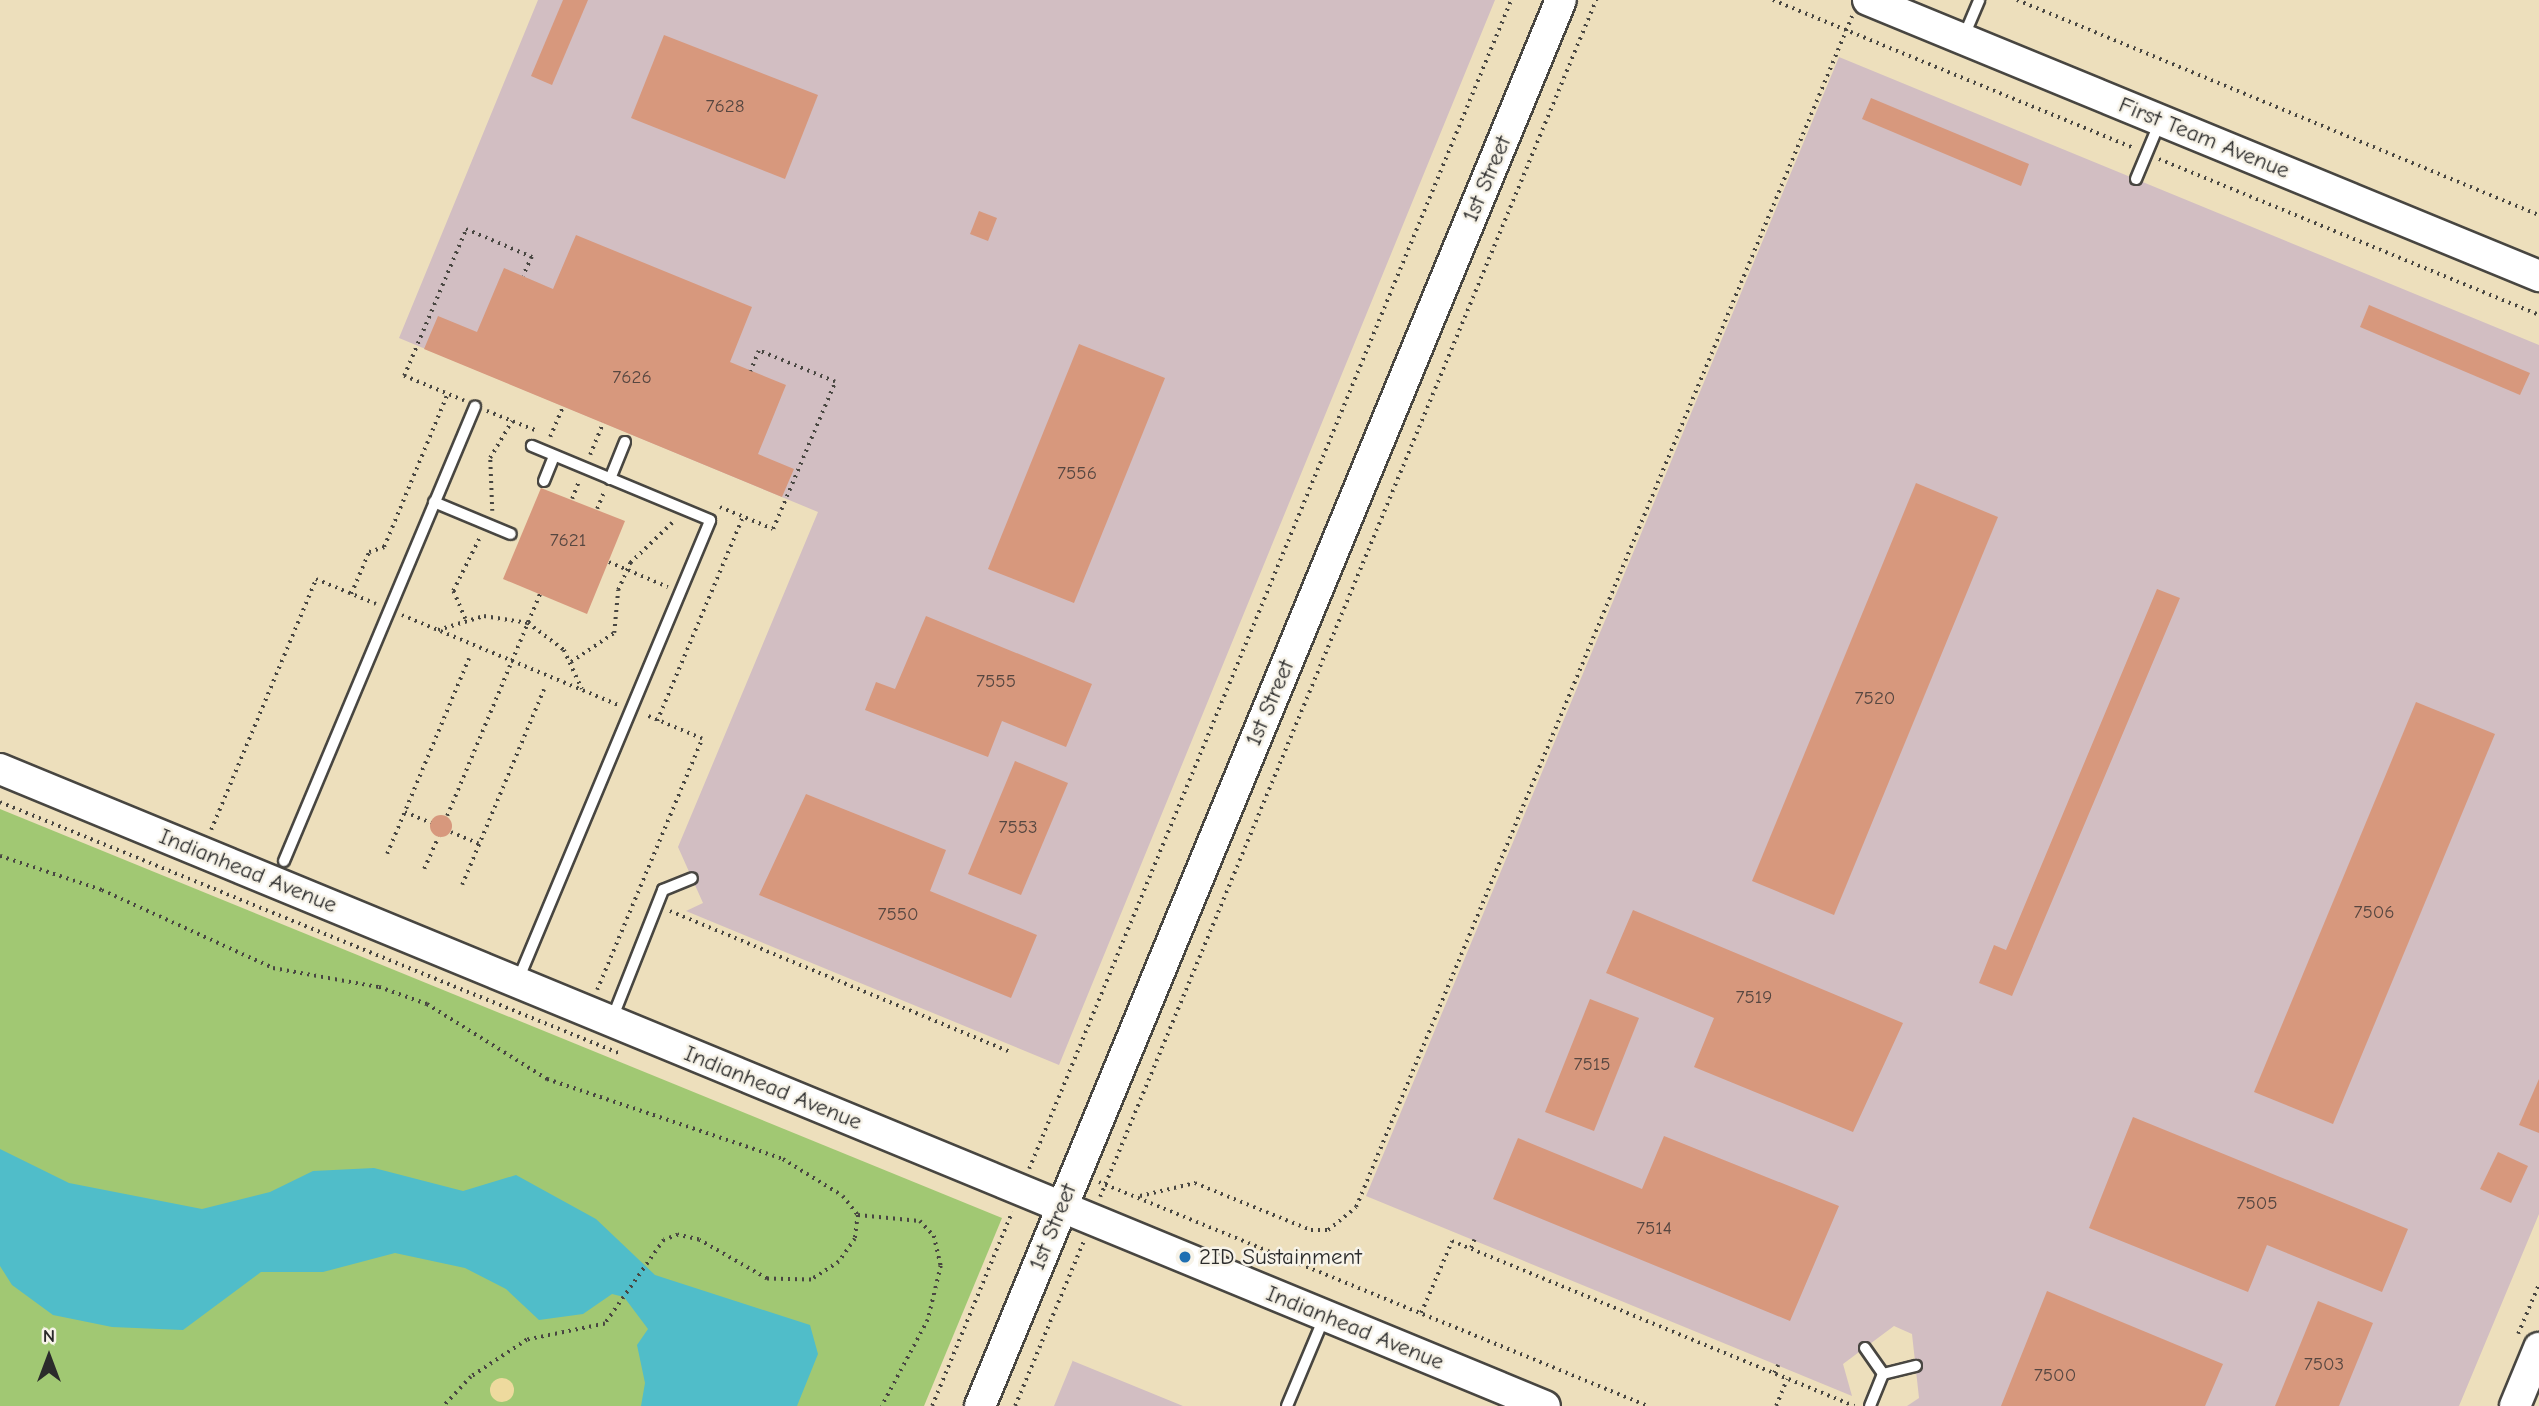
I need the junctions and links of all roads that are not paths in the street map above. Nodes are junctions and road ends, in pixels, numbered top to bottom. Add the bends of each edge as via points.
1 (1561, 0) edge
2 (1868, 0) edge
3 (1979, 0) edge
4 (1962, 39) junction
5 (2161, 120) junction
6 (2136, 179) dead end
7 (2539, 276) edge
8 (475, 406) road end
9 (625, 442) dead end
10 (531, 446) dead end
11 (554, 456) junction
12 (610, 479) junction
13 (544, 481) dead end
14 (434, 502) junction
15 (511, 534) dead end
16 (0, 769) edge
17 (284, 861) dead end
18 (692, 878) dead end
19 (517, 982) junction
20 (611, 1021) junction
21 (1062, 1206) junction
22 (1325, 1315) junction
23 (1865, 1348) dead end
24 (2539, 1348) edge
25 (1916, 1366) dead end
26 (1883, 1374) junction
27 (980, 1406) edge
28 (1287, 1406) edge
29 (1545, 1406) edge
30 (1870, 1406) edge
31 (2515, 1406) edge

1 - 21 main road, 1st Street
2 - 4 main road, First Team Avenue
3 - 4 lane
4 - 5 main road, First Team Avenue
5 - 6 lane
5 - 7 main road, First Team Avenue
8 - 14 lane
9 - 12 lane
10 - 11 lane
11 - 12 lane
11 - 13 lane
12 - 19 lane via 710,520
14 - 15 lane
14 - 17 lane
16 - 19 main road, Indianhead Avenue
18 - 20 lane via 663,890
19 - 20 main road, Indianhead Avenue
20 - 21 main road, Indianhead Avenue via 1011,1203
21 - 22 main road, Indianhead Avenue
21 - 27 main road, 1st Street
22 - 28 lane
22 - 29 main road, Indianhead Avenue
23 - 26 lane
24 - 31 main road
25 - 26 lane
26 - 30 lane

